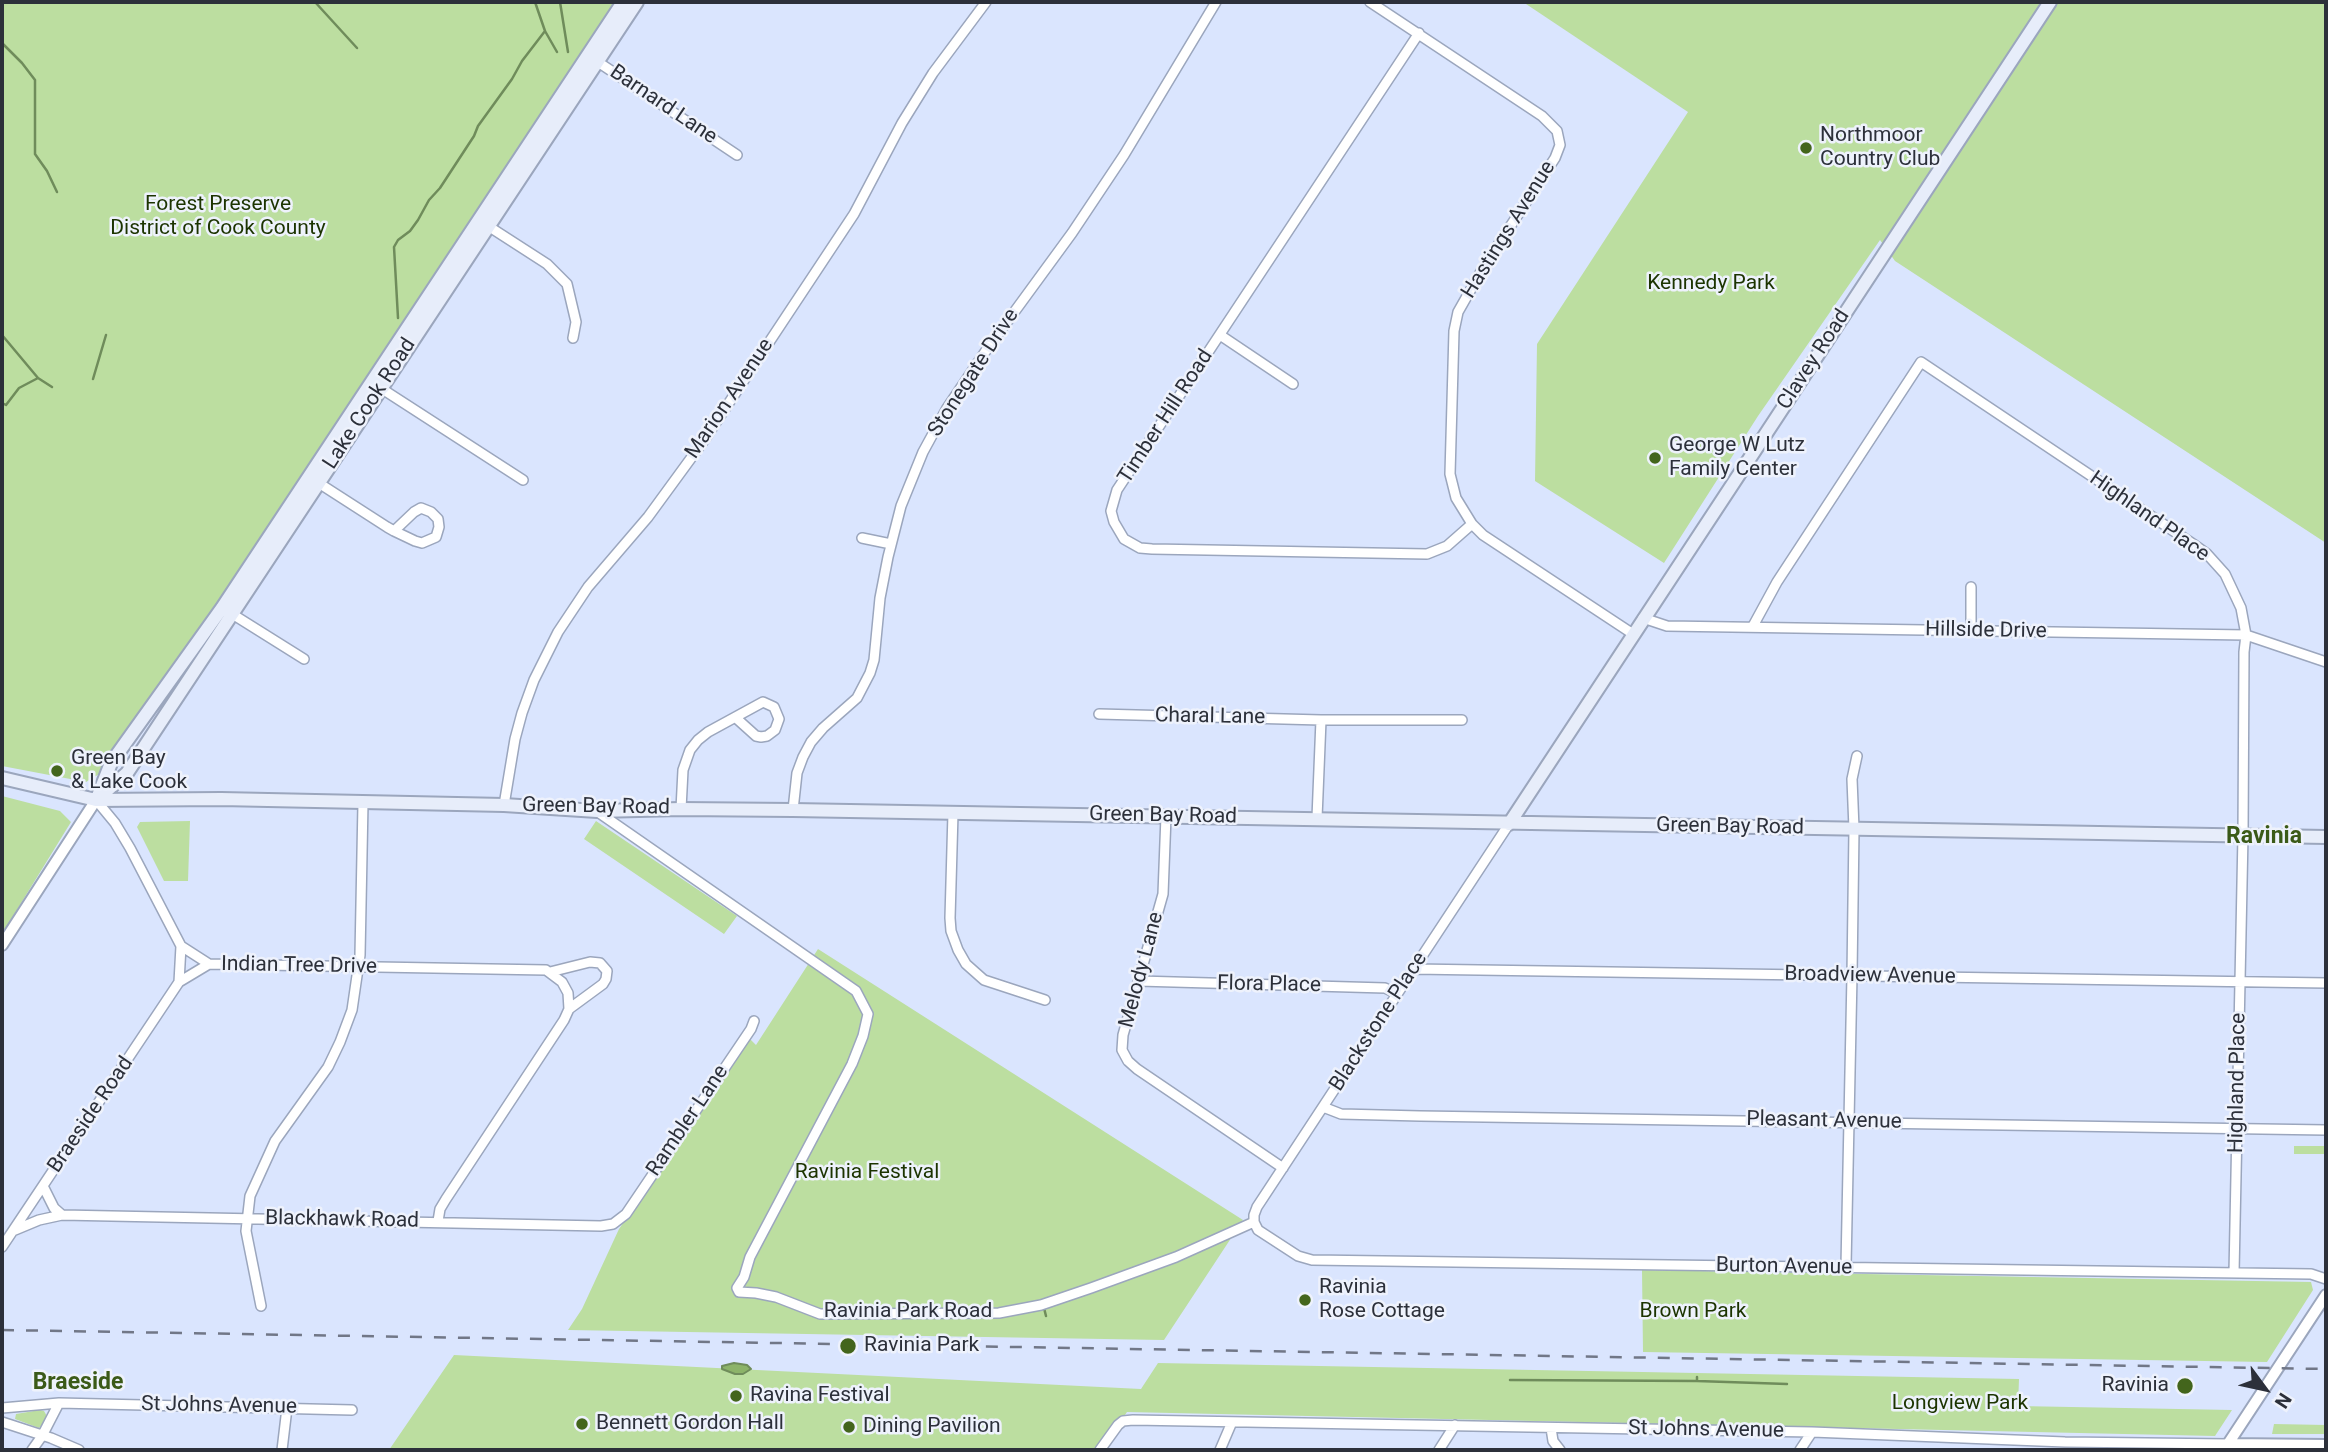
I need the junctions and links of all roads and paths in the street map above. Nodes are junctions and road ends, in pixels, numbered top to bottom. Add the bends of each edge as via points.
1 (623, 2) edge
2 (637, 2) edge
3 (986, 2) edge
4 (1216, 2) edge
5 (1370, 2) edge
6 (2050, 2) edge
7 (1419, 33) junction
8 (593, 58) junction
9 (737, 155) dead end
10 (483, 223) junction
11 (1220, 335) junction
12 (573, 338) dead end
13 (1293, 384) dead end
14 (377, 385) junction
15 (314, 480) junction
16 (523, 480) dead end
17 (1472, 524) junction
18 (394, 530) junction
19 (862, 538) dead end
20 (891, 544) junction
21 (1971, 587) dead end
22 (227, 611) junction
23 (1643, 618) junction
24 (1752, 626) junction
25 (1971, 630) junction
26 (1633, 634) junction
27 (2246, 635) junction
28 (304, 659) dead end
29 (2326, 662) edge
30 (1099, 715) dead end
31 (736, 718) junction
32 (1321, 720) junction
33 (1462, 720) dead end
34 (1857, 756) dead end
35 (2, 778) edge
36 (96, 800) junction
37 (363, 803) junction
38 (504, 806) junction
39 (681, 808) junction
40 (793, 810) junction
41 (597, 811) junction
42 (953, 813) junction
43 (1166, 816) junction
44 (1317, 818) junction
45 (1508, 824) junction
46 (1854, 829) junction
47 (2243, 835) junction
48 (2326, 836) edge
49 (2, 945) edge
50 (181, 946) junction
51 (209, 964) junction
52 (358, 966) junction
53 (1414, 970) junction
54 (550, 972) junction
55 (1852, 975) junction
56 (1139, 981) junction
57 (179, 982) junction
58 (2240, 982) junction
59 (2326, 983) edge
60 (1397, 993) junction
61 (1045, 1000) dead end
62 (569, 1009) junction
63 (754, 1021) dead end
64 (1323, 1107) junction
65 (1848, 1121) junction
66 (2236, 1128) junction
67 (2326, 1130) edge
68 (1283, 1168) junction
69 (43, 1186) junction
70 (62, 1215) junction
71 (247, 1218) junction
72 (438, 1221) junction
73 (620, 1221) joint
74 (1254, 1222) junction
75 (14, 1231) junction
76 (2, 1247) edge
77 (1846, 1266) junction
78 (2234, 1273) junction
79 (2326, 1279) edge
80 (2326, 1295) edge
81 (261, 1306) dead end
82 (59, 1403) junction
83 (287, 1408) junction
84 (2, 1409) edge
85 (352, 1410) dead end
86 (2, 1422) edge
87 (1232, 1422) junction
88 (1455, 1425) junction
89 (1552, 1428) junction
90 (1812, 1432) junction
91 (43, 1436) junction
92 (2326, 1445) edge
93 (2064, 1446) edge
94 (2226, 1447) edge
95 (32, 1450) edge
96 (79, 1450) edge
97 (282, 1450) edge
98 (1100, 1450) edge
99 (1220, 1450) edge
100 (1439, 1450) edge
101 (1560, 1450) edge
102 (1800, 1450) edge

1 - 8 main road, Lake Cook Road
2 - 8 main road, Lake Cook Road
3 - 38 street, Marion Avenue via 933,73 854,214 705,439 558,632 522,713
4 - 20 street, Stonegate Drive via 1124,155 947,408 923,452
5 - 7 street, Hastings Avenue
6 - 23 main road, Clavey Road
7 - 11 street, Timber Hill Road
7 - 17 street, Hastings Avenue via 1542,116 1553,125 1560,145 1458,312 1450,474 1456,498
8 - 9 street, Barnard Lane
8 - 10 main road, Lake Cook Road
10 - 12 street via 547,264 563,280 576,321
10 - 14 main road, Lake Cook Road
11 - 13 street
11 - 17 street, Timber Hill Road via 1117,490 1111,511 1119,533 1129,543 1152,549 1427,554 1447,547
14 - 15 main road, Lake Cook Road
14 - 16 street
15 - 18 street
15 - 22 main road, Lake Cook Road
17 - 26 street, Hastings Avenue
18 - 18 street via 415,541 429,541 436,537 438,519 421,508
19 - 20 street
20 - 40 street, Stonegate Drive via 870,673 857,698 807,750 797,774
21 - 25 street
22 - 28 street
22 - 36 main road, Lake Cook Road via 127,773
23 - 24 street, Hillside Drive via 1667,626
23 - 26 main road, Clavey Road
24 - 25 street, Hillside Drive
24 - 27 street, Highland Place via 1921,362 2207,554 2235,593
25 - 27 street, Hillside Drive
26 - 45 main road, Clavey Road
27 - 29 street, Hillside Drive
27 - 47 street, Highland Place
30 - 32 street, Charal Lane
31 - 31 street via 761,737 775,730 779,719 774,708 764,702
31 - 39 street via 708,732 690,750
32 - 33 street, Charal Lane
32 - 44 street
34 - 46 street via 1852,779
35 - 36 main road, Green Bay Road
36 - 37 main road, Green Bay Road
36 - 49 street, Lake Cook Road
36 - 50 street, Indian Tree Drive via 130,848
37 - 38 main road, Green Bay Road
37 - 52 street
38 - 41 main road, Green Bay Road
39 - 40 main road, Green Bay Road
39 - 41 main road, Green Bay Road
40 - 42 main road, Green Bay Road
41 - 74 street, Ravinia Park Road via 856,991 868,1014 852,1064 750,1257 739,1292 776,1297 820,1314 999,1313 1041,1305 1105,1283
42 - 43 main road, Green Bay Road
42 - 61 street via 950,918 958,950 984,980
43 - 44 main road, Green Bay Road
43 - 56 street, Melody Lane via 1163,894
44 - 45 main road, Green Bay Road
45 - 46 main road, Green Bay Road
45 - 53 street, Blackstone Place
46 - 47 main road, Green Bay Road
46 - 55 street
47 - 48 main road, Green Bay Road
47 - 58 street, Highland Place
50 - 51 street, Indian Tree Drive
50 - 57 street
51 - 52 street, Indian Tree Drive
51 - 57 street, Braeside Road
52 - 54 street, Indian Tree Drive
52 - 71 street via 352,1010 340,1042 313,1091 267,1156 250,1196
53 - 55 street, Broadview Avenue
53 - 60 street, Blackstone Place
54 - 62 street via 568,993
54 - 62 street, Indian Tree Drive via 590,961 607,971 603,984
55 - 58 street, Broadview Avenue
55 - 65 street
56 - 60 street, Flora Place via 1385,988
56 - 68 street, Melody Lane via 1124,1035 1122,1050 1128,1061
57 - 69 street, Braeside Road
58 - 59 street, Broadview Avenue
58 - 66 street, Highland Place
60 - 64 street, Blackstone Place
62 - 72 street, Indian Tree Drive via 446,1199
63 - 73 street, Rambler Lane
64 - 65 street, Pleasant Avenue via 1341,1114
64 - 68 street, Blackstone Place
65 - 66 street, Pleasant Avenue
65 - 77 street
66 - 67 street, Pleasant Avenue
66 - 78 street, Highland Place
68 - 74 street, Blackstone Place via 1257,1207
69 - 70 street
69 - 75 street, Braeside Road
70 - 71 street, Blackhawk Road
70 - 75 street, Blackhawk Road
71 - 72 street, Blackhawk Road
71 - 81 street
72 - 73 street, Blackhawk Road via 601,1226
74 - 77 street, Burton Avenue via 1258,1230 1311,1260
75 - 76 street, Braeside Road
77 - 78 street, Burton Avenue
78 - 79 street, Burton Avenue via 2311,1274
80 - 94 street
82 - 83 street, St Johns Avenue
82 - 84 street, St Johns Avenue
82 - 91 street
83 - 85 street, St Johns Avenue
83 - 97 street
86 - 91 street
87 - 88 street, St Johns Avenue
87 - 98 street, St Johns Avenue via 1127,1421 1118,1425
87 - 99 street
88 - 89 street, St Johns Avenue
88 - 100 street
89 - 90 street, St Johns Avenue
89 - 101 street via 1553,1441
90 - 93 street, St Johns Avenue
90 - 102 street
91 - 95 street
91 - 96 street
92 - 94 street, St Johns Avenue
93 - 94 street, St Johns Avenue

